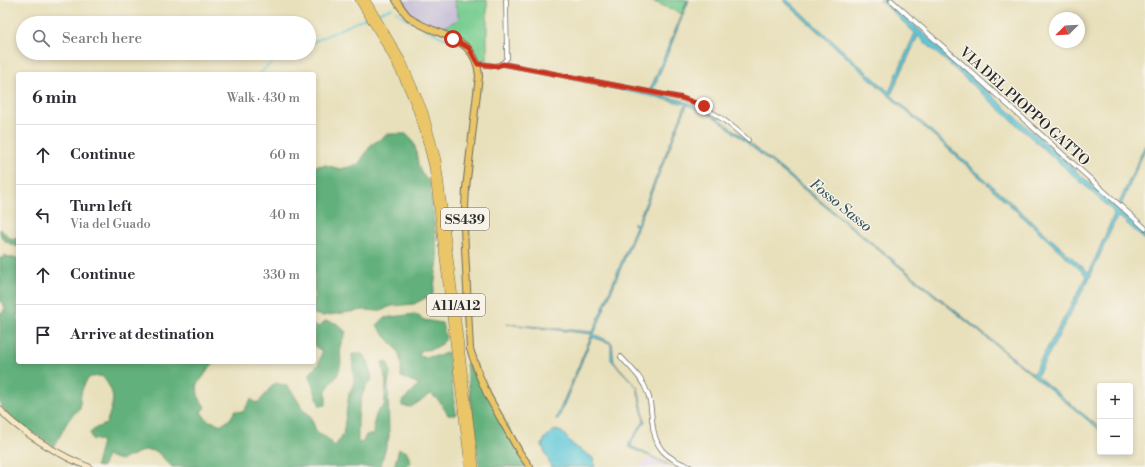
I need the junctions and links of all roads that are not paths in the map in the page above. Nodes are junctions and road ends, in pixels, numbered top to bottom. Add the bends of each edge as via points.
1 (359, 0) edge
2 (366, 0) edge
3 (396, 0) edge
4 (506, 0) edge
5 (890, 0) edge
6 (478, 64) junction
7 (503, 64) junction
8 (411, 88) junction
9 (748, 140) dead end
10 (438, 179) junction
11 (1145, 228) edge
12 (621, 358) dead end
13 (0, 409) edge
14 (89, 467) edge
15 (469, 467) edge
16 (475, 467) edge
17 (530, 467) edge
18 (690, 467) edge

1 - 8 highway, A11/A12
2 - 8 highway, A11/A12 via 394,47
3 - 6 main road, SS439 via 411,19 469,48
4 - 7 street via 507,58
5 - 11 street, VIA DEL PIOPPO GATTO
6 - 7 street
6 - 17 main road, SS439 via 479,82 466,188 464,228 470,349 488,396
7 - 9 street via 682,98 704,106 726,120
8 - 10 highway, A11/A12
10 - 15 highway, A11/A12
10 - 16 highway, A11/A12
12 - 18 street via 638,374 648,394 652,427 661,452 672,460
13 - 14 main road via 12,422 56,452

